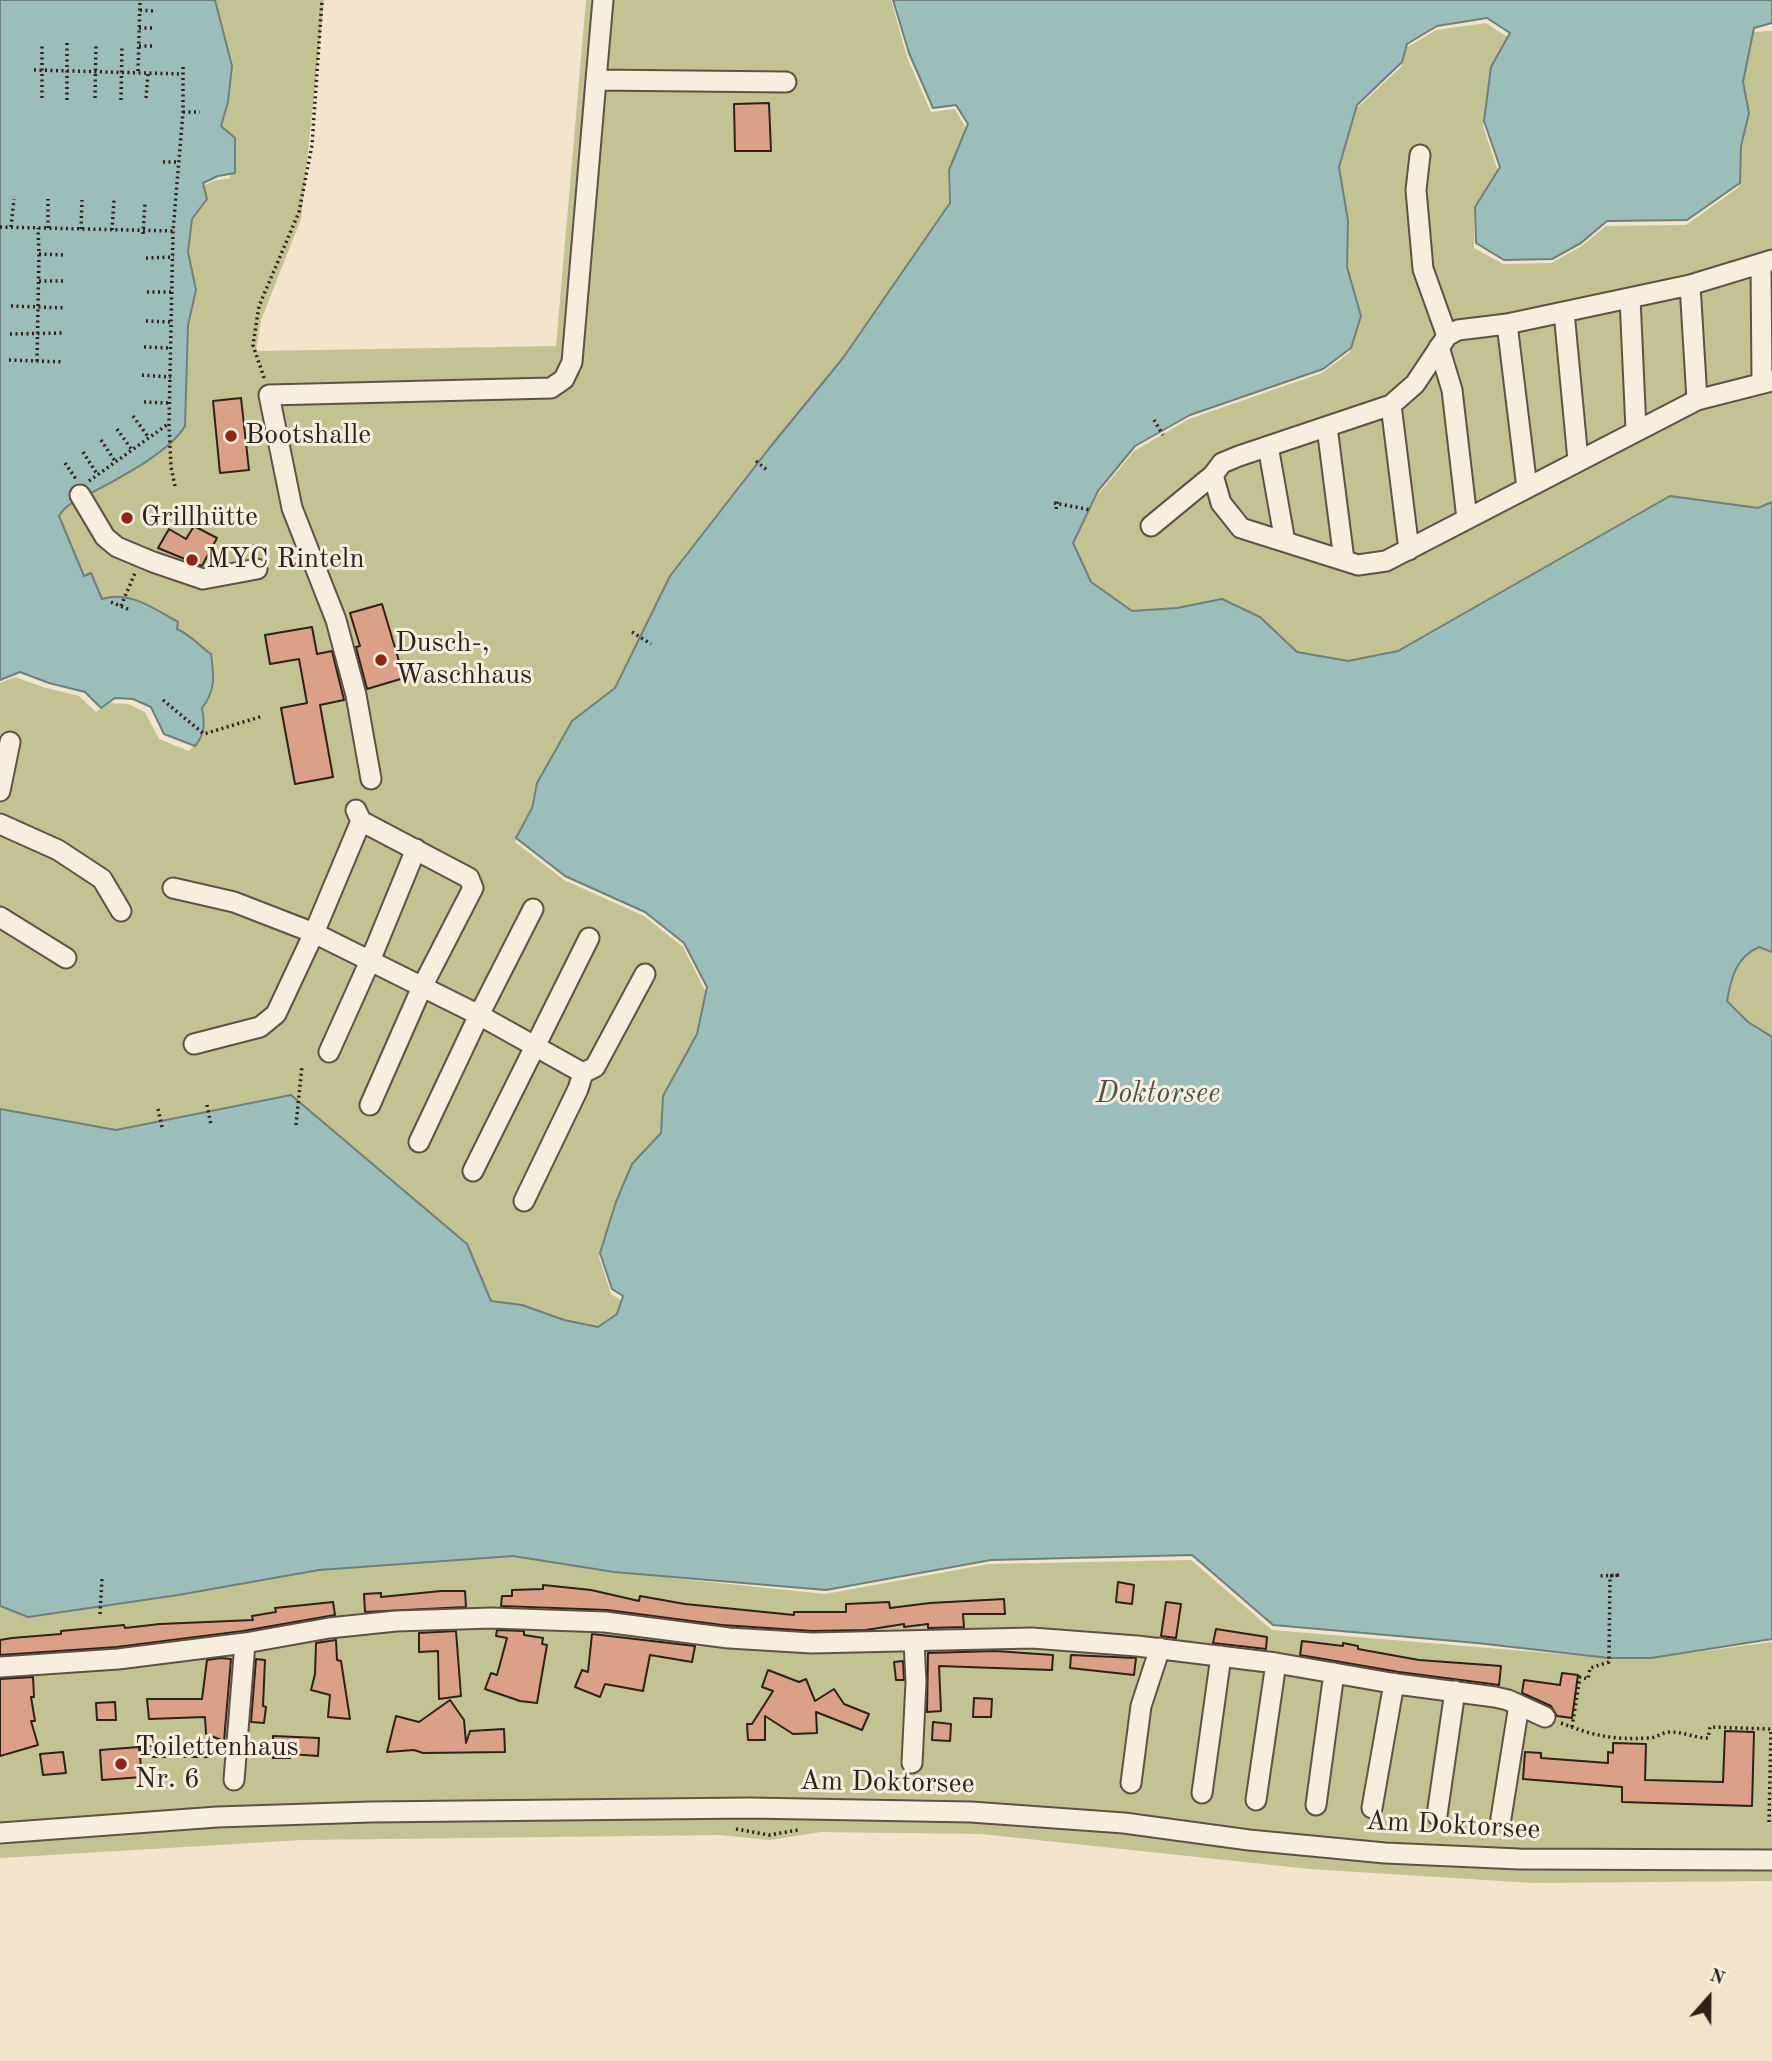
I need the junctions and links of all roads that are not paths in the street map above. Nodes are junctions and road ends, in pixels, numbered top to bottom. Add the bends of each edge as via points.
1 (603, 0) edge
2 (596, 80) junction
3 (786, 82) dead end
4 (1420, 155) dead end
5 (1766, 262) edge
6 (1690, 285) junction
7 (1630, 298) junction
8 (1564, 312) junction
9 (1507, 324) junction
10 (1443, 342) junction
11 (1767, 382) edge
12 (1697, 400) junction
13 (1391, 405) junction
14 (1327, 427) junction
15 (1636, 430) junction
16 (1268, 446) junction
17 (1578, 460) junction
18 (1213, 475) junction
19 (1527, 488) junction
20 (80, 495) dead end
21 (1467, 519) junction
22 (1151, 526) dead end
23 (1285, 542) junction
24 (1409, 550) junction
25 (1344, 561) junction
26 (257, 569) dead end
27 (10, 742) dead end
28 (370, 779) dead end
29 (0, 791) edge
30 (0, 824) edge
31 (416, 849) junction
32 (173, 888) dead end
33 (533, 909) dead end
34 (121, 911) dead end
35 (0, 917) edge
36 (314, 933) junction
37 (589, 938) dead end
38 (66, 958) dead end
39 (370, 961) junction
40 (645, 974) dead end
41 (422, 987) junction
42 (478, 1015) junction
43 (194, 1044) dead end
44 (535, 1046) junction
45 (329, 1052) dead end
46 (583, 1073) junction
47 (370, 1105) dead end
48 (419, 1142) dead end
49 (473, 1171) dead end
50 (524, 1201) dead end
51 (914, 1640) junction
52 (245, 1643) junction
53 (1160, 1648) junction
54 (1221, 1656) junction
55 (1276, 1663) junction
56 (0, 1667) edge
57 (1334, 1673) junction
58 (1394, 1684) junction
59 (1455, 1691) junction
60 (1519, 1705) junction
61 (1545, 1717) road end
62 (912, 1763) dead end
63 (233, 1780) dead end
64 (1131, 1783) dead end
65 (1202, 1793) dead end
66 (1256, 1800) dead end
67 (1315, 1805) dead end
68 (1372, 1808) dead end
69 (1437, 1815) dead end
70 (1502, 1818) dead end
71 (0, 1833) edge
72 (1772, 1860) edge

1 - 2 street
2 - 3 street
2 - 28 street via 572,362 564,379 551,388 270,395 292,508 340,632
4 - 10 street via 1416,190 1423,269
5 - 6 street
5 - 11 street
6 - 7 street
6 - 12 street
7 - 8 street
7 - 15 street
8 - 9 street
8 - 17 street
9 - 10 street via 1458,330
9 - 19 street
10 - 13 street via 1415,384
10 - 21 street
11 - 12 street
12 - 15 street
13 - 14 street
13 - 24 street
14 - 16 street
14 - 25 street
15 - 17 street
16 - 18 street via 1222,463
16 - 23 street
17 - 19 street
18 - 22 street
18 - 23 street via 1221,503 1241,528
19 - 21 street
20 - 26 street via 117,547 203,579
21 - 24 street
23 - 25 street
24 - 25 street via 1387,561 1358,565
27 - 29 street
30 - 34 street via 58,850 102,879
31 - 36 street via 359,815
31 - 39 street
31 - 41 street via 469,878 473,887
32 - 36 street via 234,902
33 - 42 street
35 - 38 street
36 - 39 street
36 - 43 street via 276,1014 260,1027
37 - 44 street
39 - 41 street
39 - 45 street
40 - 46 street via 596,1067
41 - 42 street
41 - 47 street
42 - 44 street
42 - 48 street
44 - 46 street
44 - 49 street
46 - 50 street
51 - 52 street via 812,1643 730,1639 605,1622 492,1618 396,1621
51 - 53 street via 1032,1638
51 - 62 street
52 - 56 street via 118,1659
52 - 63 street
53 - 54 street
53 - 64 street via 1141,1706
54 - 55 street
54 - 65 street
55 - 57 street
55 - 66 street
57 - 58 street
57 - 67 street
58 - 59 street
58 - 68 street
59 - 60 street
59 - 69 street
60 - 61 street
60 - 70 street
71 - 72 street, Am Doktorsee via 357,1812 764,1808 971,1812 1124,1823 1249,1840 1519,1860

